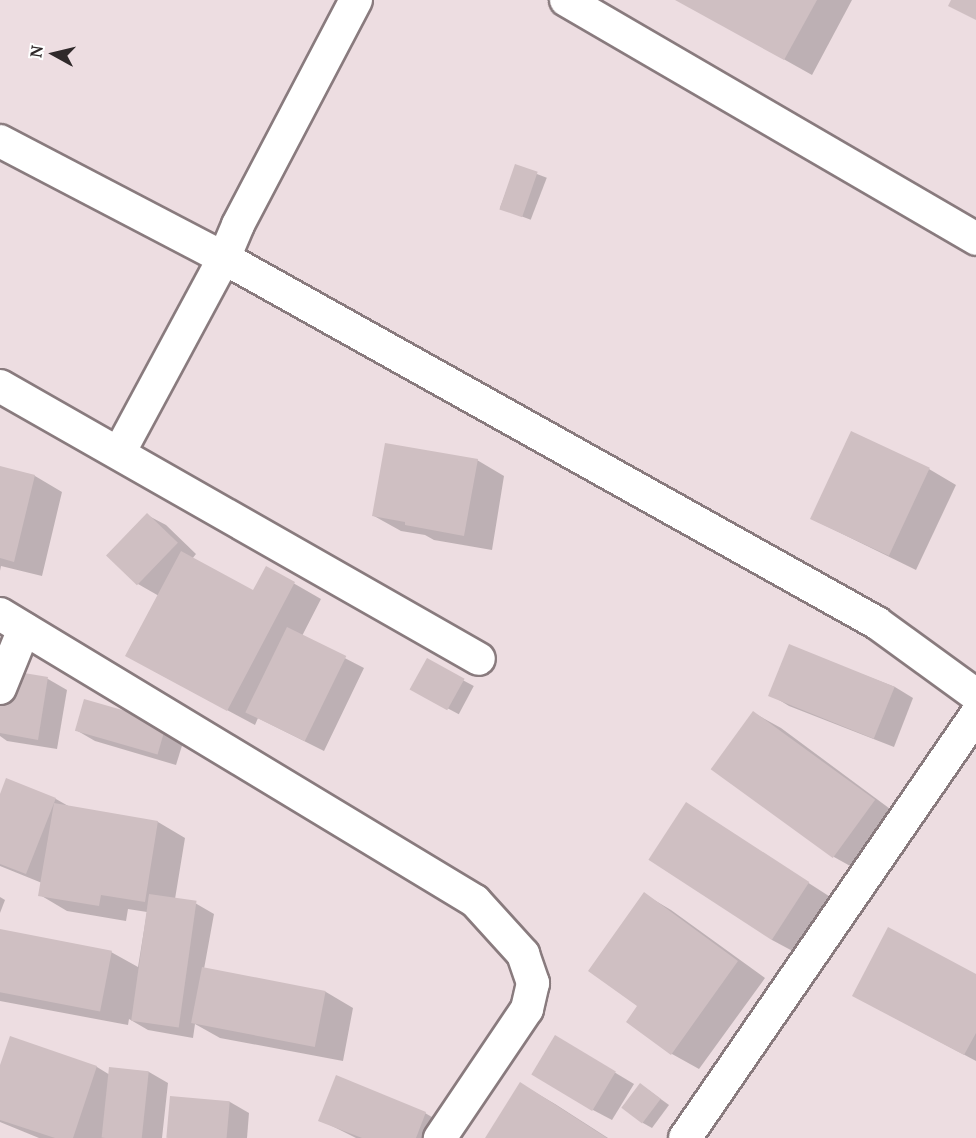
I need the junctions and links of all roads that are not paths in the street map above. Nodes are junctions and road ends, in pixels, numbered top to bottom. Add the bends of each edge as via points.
1 (356, 0) edge
2 (566, 0) edge
3 (0, 141) edge
4 (976, 239) edge
5 (224, 258) junction
6 (0, 386) edge
7 (119, 453) junction
8 (12, 621) edge
9 (480, 659) dead end
10 (0, 688) edge
11 (976, 695) edge
12 (976, 715) edge
13 (440, 1138) edge
14 (685, 1138) edge

1 - 5 street
2 - 4 street
3 - 5 street
5 - 7 street
5 - 11 street via 877,623
6 - 7 street
7 - 9 street
8 - 10 street
8 - 13 street via 475,901 523,954 532,983 527,1009
12 - 14 street

